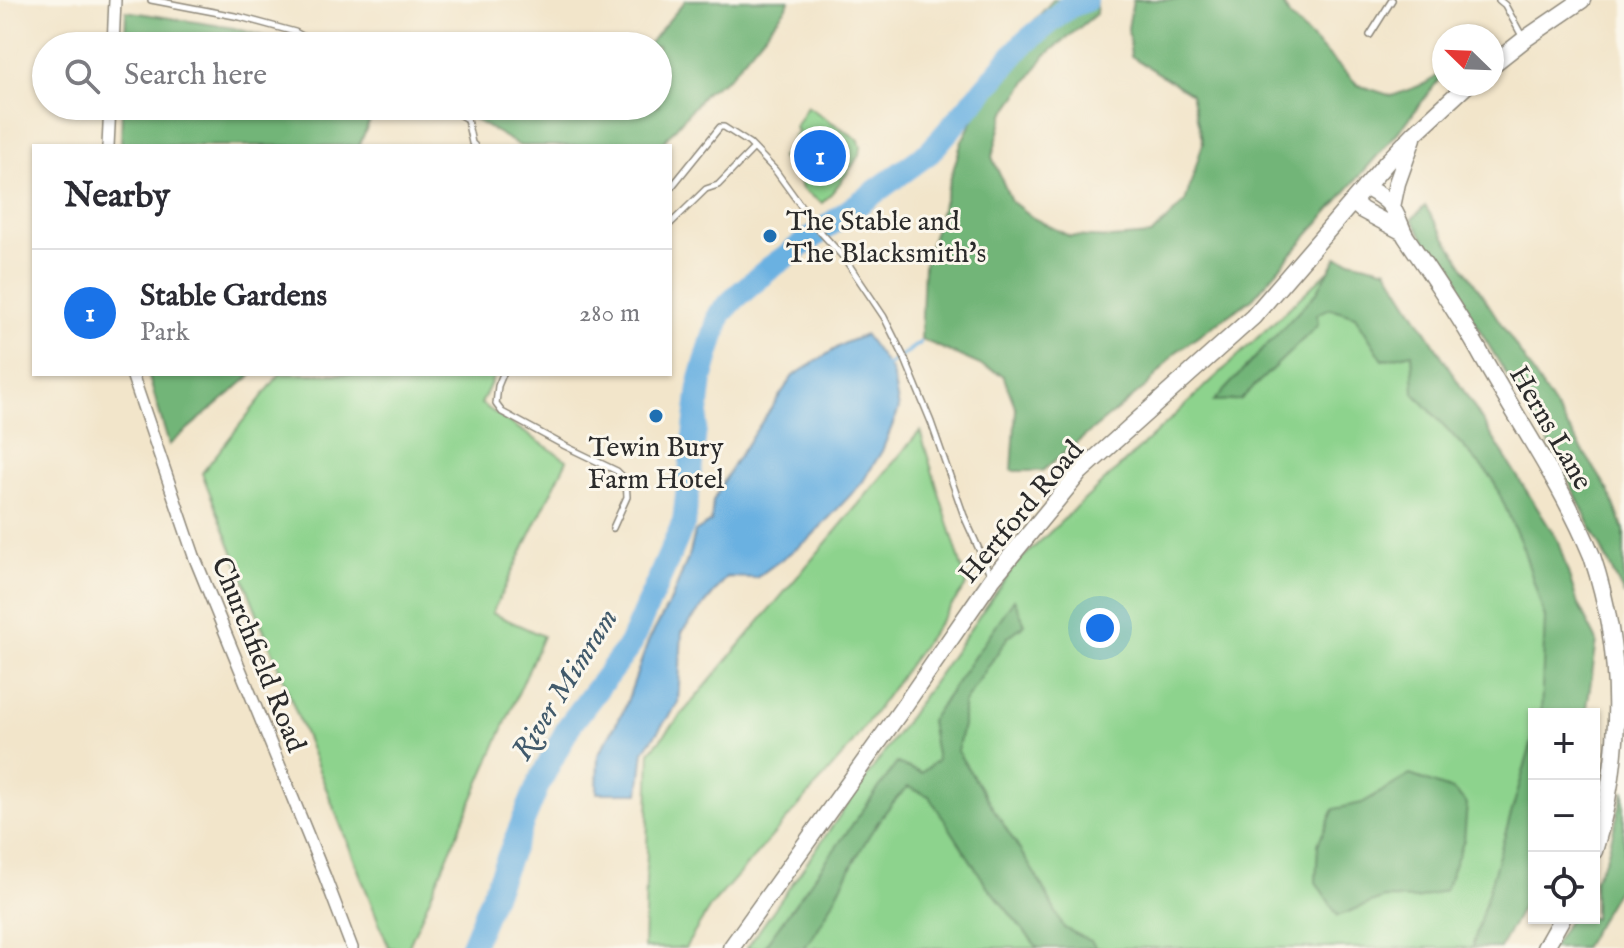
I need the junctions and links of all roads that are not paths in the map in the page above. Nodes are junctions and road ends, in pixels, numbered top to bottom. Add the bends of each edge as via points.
1 (115, 0) edge
2 (151, 0) edge
3 (1392, 0) edge
4 (1499, 0) edge
5 (1582, 0) edge
6 (114, 32) edge
7 (295, 32) edge
8 (1370, 35) dead end
9 (1525, 39) junction
10 (1504, 56) edge
11 (1455, 96) edge
12 (109, 120) edge
13 (467, 120) edge
14 (1415, 133) junction
15 (108, 144) edge
16 (473, 144) edge
17 (754, 148) junction
18 (672, 187) edge
19 (1365, 187) junction
20 (1353, 202) junction
21 (1392, 207) junction
22 (672, 222) edge
23 (1403, 232) junction
24 (133, 376) edge
25 (502, 376) edge
26 (613, 528) dead end
27 (992, 579) junction
28 (1600, 836) edge
29 (1559, 924) edge
30 (352, 948) edge
31 (731, 948) edge
32 (1545, 948) edge

1 - 6 street
2 - 7 lane
3 - 8 lane
4 - 9 lane
5 - 9 main road
9 - 10 main road
11 - 14 main road, Hertford Road
12 - 15 street
13 - 16 lane
14 - 19 main road, Hertford Road
14 - 21 main road
17 - 18 lane via 720,127
17 - 22 lane
17 - 27 lane via 845,259 884,317
19 - 20 main road, Hertford Road
19 - 21 main road, Herns Lane
20 - 23 main road, Herns Lane
20 - 27 main road, Hertford Road via 1253,317 1080,472
21 - 23 main road, Herns Lane
23 - 28 main road, Herns Lane via 1459,315 1555,482 1592,554 1609,602 1623,680 1621,748
24 - 30 street, Churchfield Road via 194,556
25 - 26 lane via 496,404 502,412 626,480 627,497
27 - 31 main road, Hertford Road
29 - 32 main road

